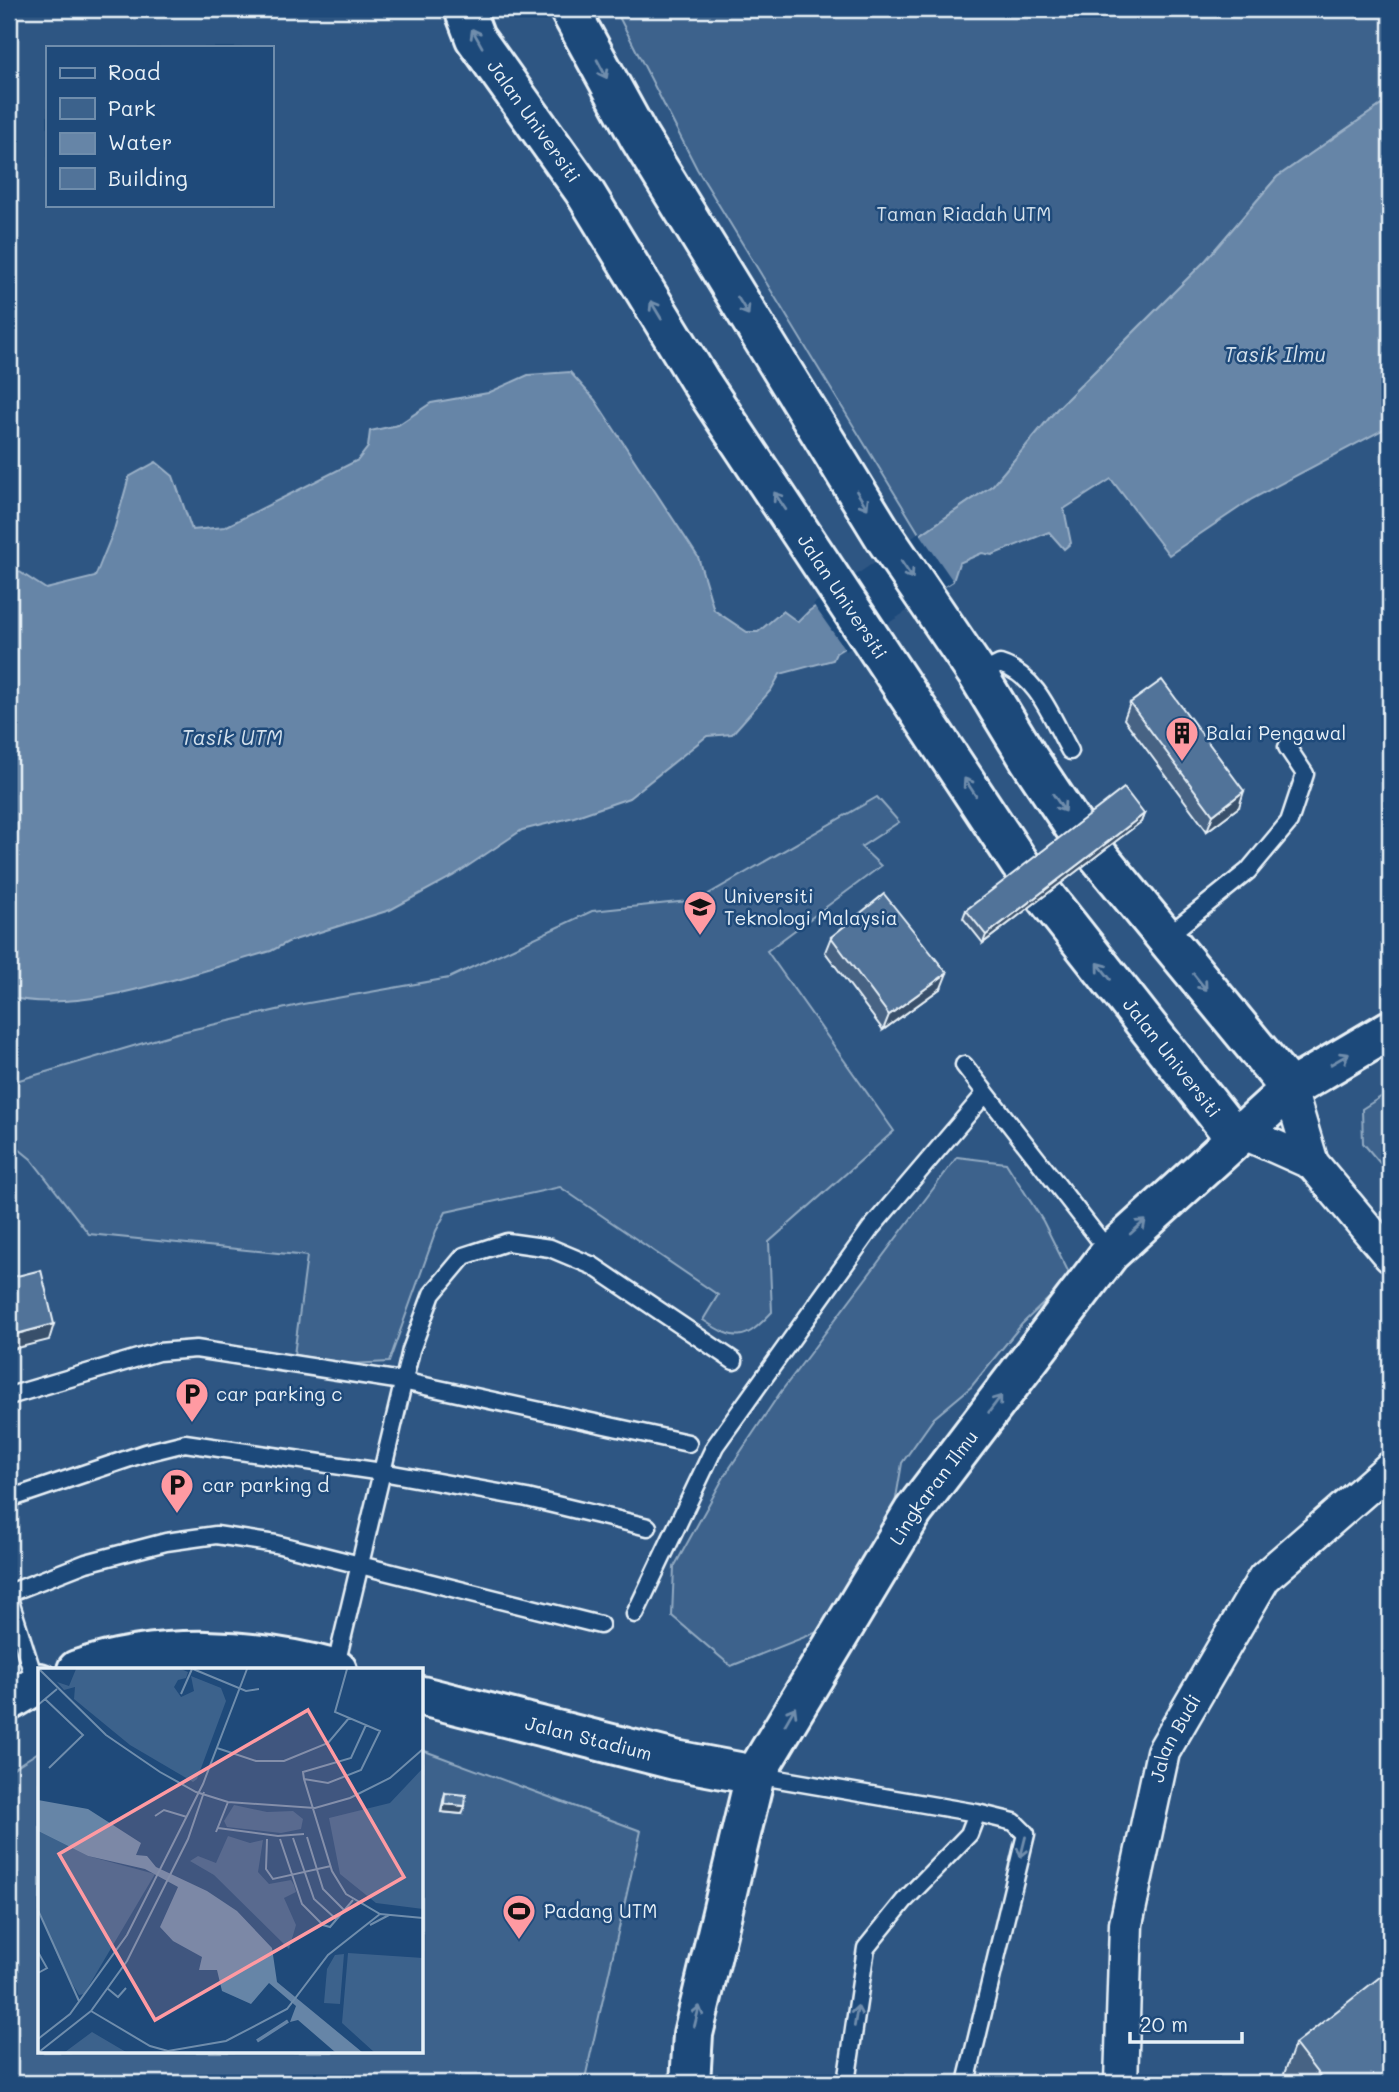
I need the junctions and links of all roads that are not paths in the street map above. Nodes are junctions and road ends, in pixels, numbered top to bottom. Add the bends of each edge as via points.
1 (464, 9) edge
2 (569, 9) edge
3 (978, 675) junction
4 (1287, 747) dead end
5 (1070, 751) dead end
6 (1166, 937) junction
7 (1390, 1030) edge
8 (964, 1065) dead end
9 (1290, 1089) junction
10 (985, 1094) junction
11 (1242, 1132) junction
12 (1312, 1163) junction
13 (1110, 1253) junction
14 (1390, 1256) edge
15 (734, 1361) dead end
16 (402, 1381) junction
17 (9, 1396) edge
18 (688, 1443) dead end
19 (1390, 1468) edge
20 (382, 1472) junction
21 (9, 1499) edge
22 (648, 1527) dead end
23 (360, 1565) junction
24 (9, 1593) edge
25 (9, 1598) edge
26 (635, 1614) dead end
27 (600, 1625) dead end
28 (83, 1668) edge
29 (325, 1668) edge
30 (336, 1668) edge
31 (28, 1689) edge
32 (424, 1697) edge
33 (755, 1775) junction
34 (977, 1813) junction
35 (690, 2083) edge
36 (846, 2083) edge
37 (966, 2083) edge
38 (1121, 2083) edge

11 -> 1 street, Jalan Universiti via 1224,1125 1020,864 700,381 584,191 475,38
2 -> 3 street via 639,137 885,538
3 - 5 lane via 1000,664 1015,668 1031,681
3 -> 6 street via 1073,825
4 - 6 lane via 1305,774 1289,822 1248,871
6 -> 9 street
9 -> 7 street, Lingkaran Ilmu
8 - 10 lane
9 - 11 street, Lingkaran Ilmu
9 - 12 street
10 - 13 lane
10 - 26 lane via 871,1228 715,1446
11 - 12 street, Jalan Universiti
13 -> 11 street, Lingkaran Ilmu
12 - 14 street
33 -> 13 street, Lingkaran Ilmu via 913,1512
15 - 16 lane via 593,1266 551,1248 507,1242 464,1256 432,1294
16 - 17 lane via 196,1349 158,1352
16 - 18 lane
16 - 20 lane
19 - 38 street, Jalan Budi via 1264,1578 1163,1752 1126,1924
20 - 21 lane via 185,1443
20 - 22 lane via 527,1498
20 - 23 lane
23 - 24 lane via 216,1535 166,1542 86,1563
23 - 27 lane
23 - 30 lane
25 - 31 lane
28 - 29 street via 151,1655 230,1650
32 - 33 street, Jalan Stadium via 675,1760
33 - 34 lane
35 -> 33 street, Lingkaran Ilmu via 693,2034
36 -> 34 lane via 866,1948 969,1834
34 -> 37 lane via 1014,1822 1026,1834

